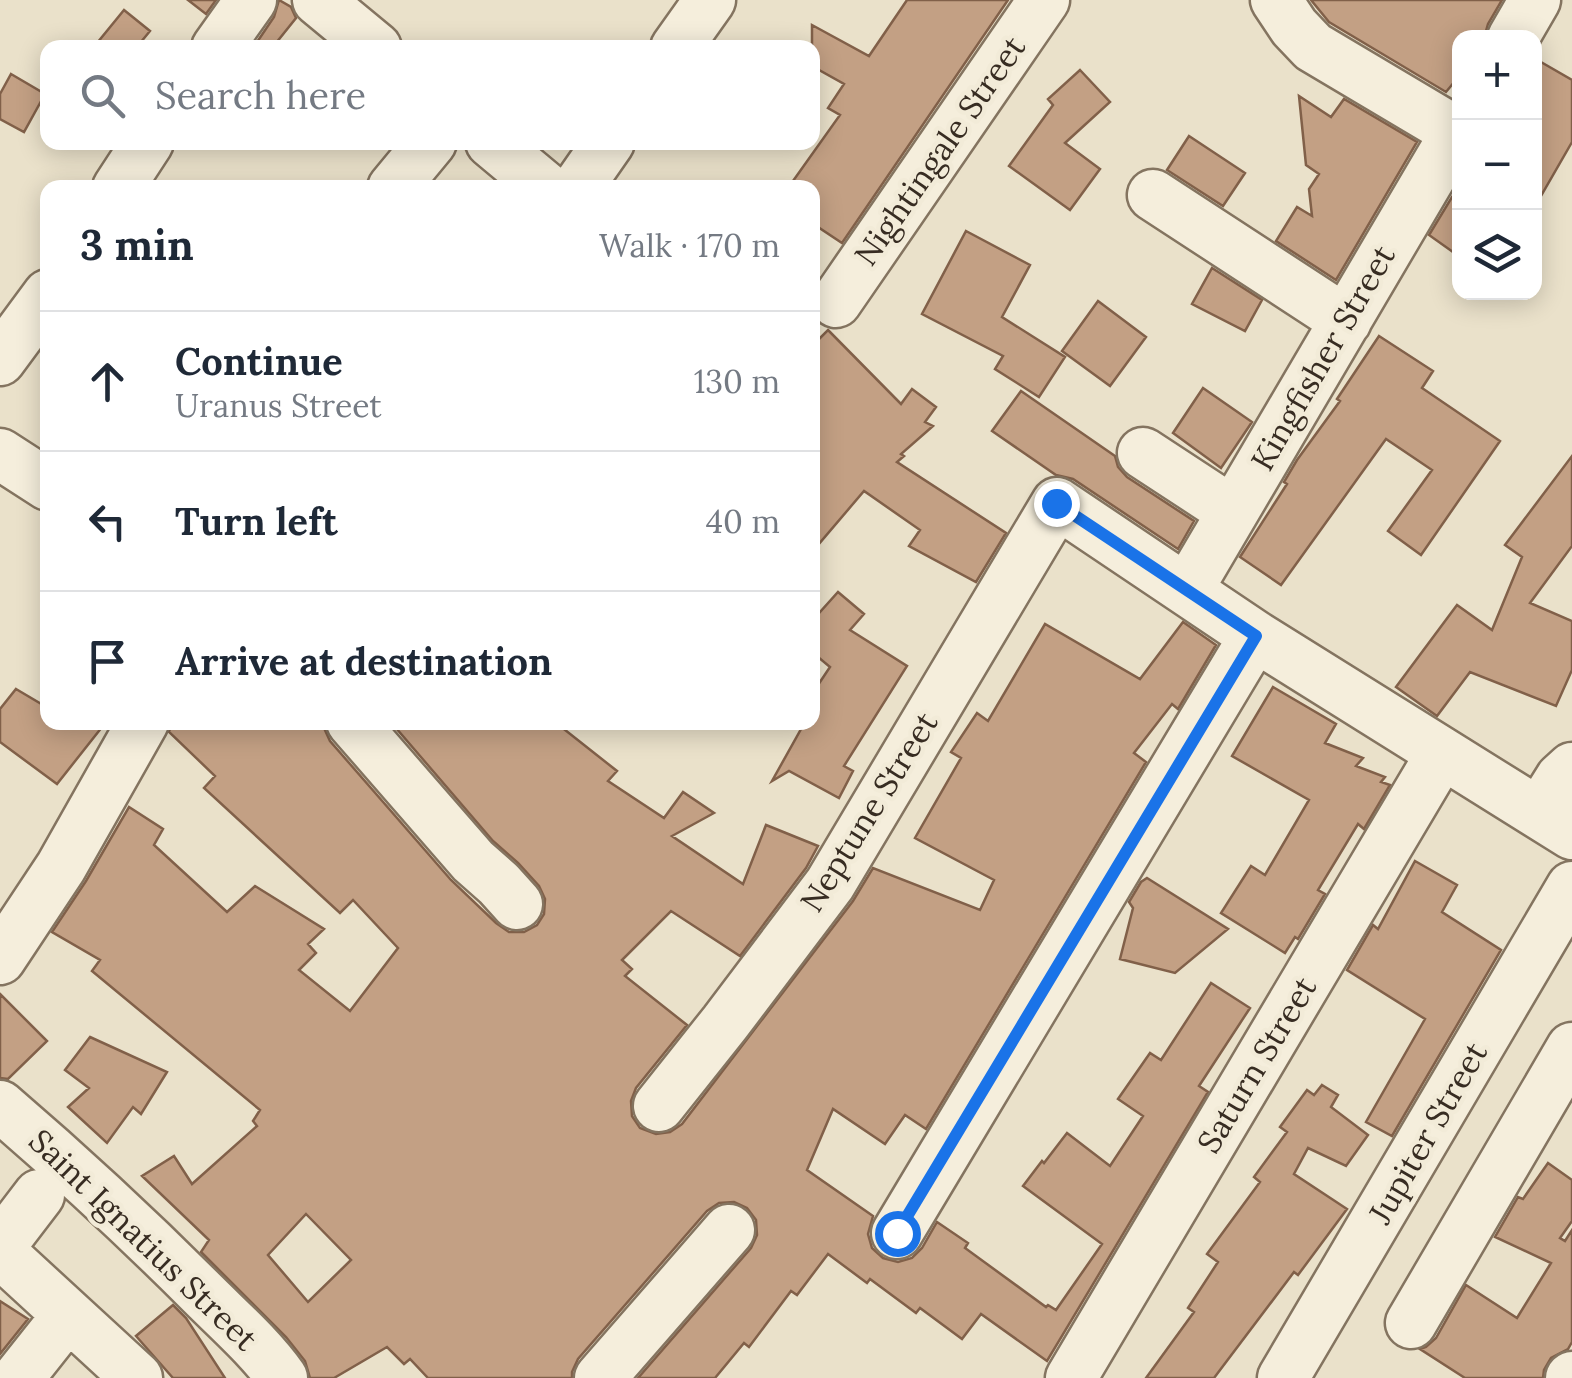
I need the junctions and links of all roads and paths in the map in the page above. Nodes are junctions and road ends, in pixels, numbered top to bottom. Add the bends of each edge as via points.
1 (252, 0) edge
2 (318, 0) edge
3 (710, 0) edge
4 (1044, 0) edge
5 (1276, 0) edge
6 (1535, 0) edge
7 (1517, 30) edge
8 (223, 40) edge
9 (366, 40) edge
10 (682, 40) edge
11 (1452, 126) edge
12 (1452, 139) edge
13 (143, 150) edge
14 (425, 150) edge
15 (501, 150) edge
16 (602, 150) edge
17 (123, 180) edge
18 (400, 180) edge
19 (536, 180) edge
20 (582, 180) edge
21 (1153, 195) dead end
22 (836, 302) dead end
23 (40, 305) edge
24 (1346, 320) junction
25 (0, 360) edge
26 (0, 454) edge
27 (1143, 454) dead end
28 (40, 479) edge
29 (1232, 512) junction
30 (1186, 590) junction
31 (1256, 636) junction
32 (139, 730) edge
33 (359, 730) edge
34 (1442, 752) junction
35 (1572, 768) edge
36 (1556, 824) edge
37 (1572, 887) edge
38 (518, 904) dead end
39 (0, 959) edge
40 (1572, 1048) edge
41 (0, 1106) edge
42 (659, 1106) dead end
43 (40, 1195) dead end
44 (730, 1230) dead end
45 (897, 1233) dead end
46 (0, 1249) edge
47 (68, 1315) junction
48 (1410, 1323) dead end
49 (18, 1378) edge
50 (138, 1378) edge
51 (282, 1378) edge
52 (600, 1378) edge
53 (1072, 1378) edge
54 (1283, 1378) edge

1 - 8 street
2 - 9 street
3 - 10 street
4 - 22 street, Nightingale Street
5 - 11 street via 1314,47
6 - 7 street
12 - 24 street, Kingfisher Street
13 - 17 street
14 - 18 street
15 - 19 street
16 - 20 street
21 - 24 street
23 - 25 street
24 - 29 street, Kingfisher Street
26 - 28 street
27 - 29 street
29 - 30 street, Kingfisher Street
30 - 31 street
30 - 42 street, Neptune Street via 1056,503 830,884
31 - 34 street
31 - 45 street
32 - 39 street via 61,868
33 - 38 street
34 - 36 street
34 - 53 street, Saturn Street
35 - 36 street via 1561,778
37 - 54 street, Jupiter Street
40 - 48 street
41 - 51 street, Saint Ignatius Street via 187,1277
43 - 46 street
44 - 52 street
46 - 47 street
47 - 49 street
47 - 50 street

